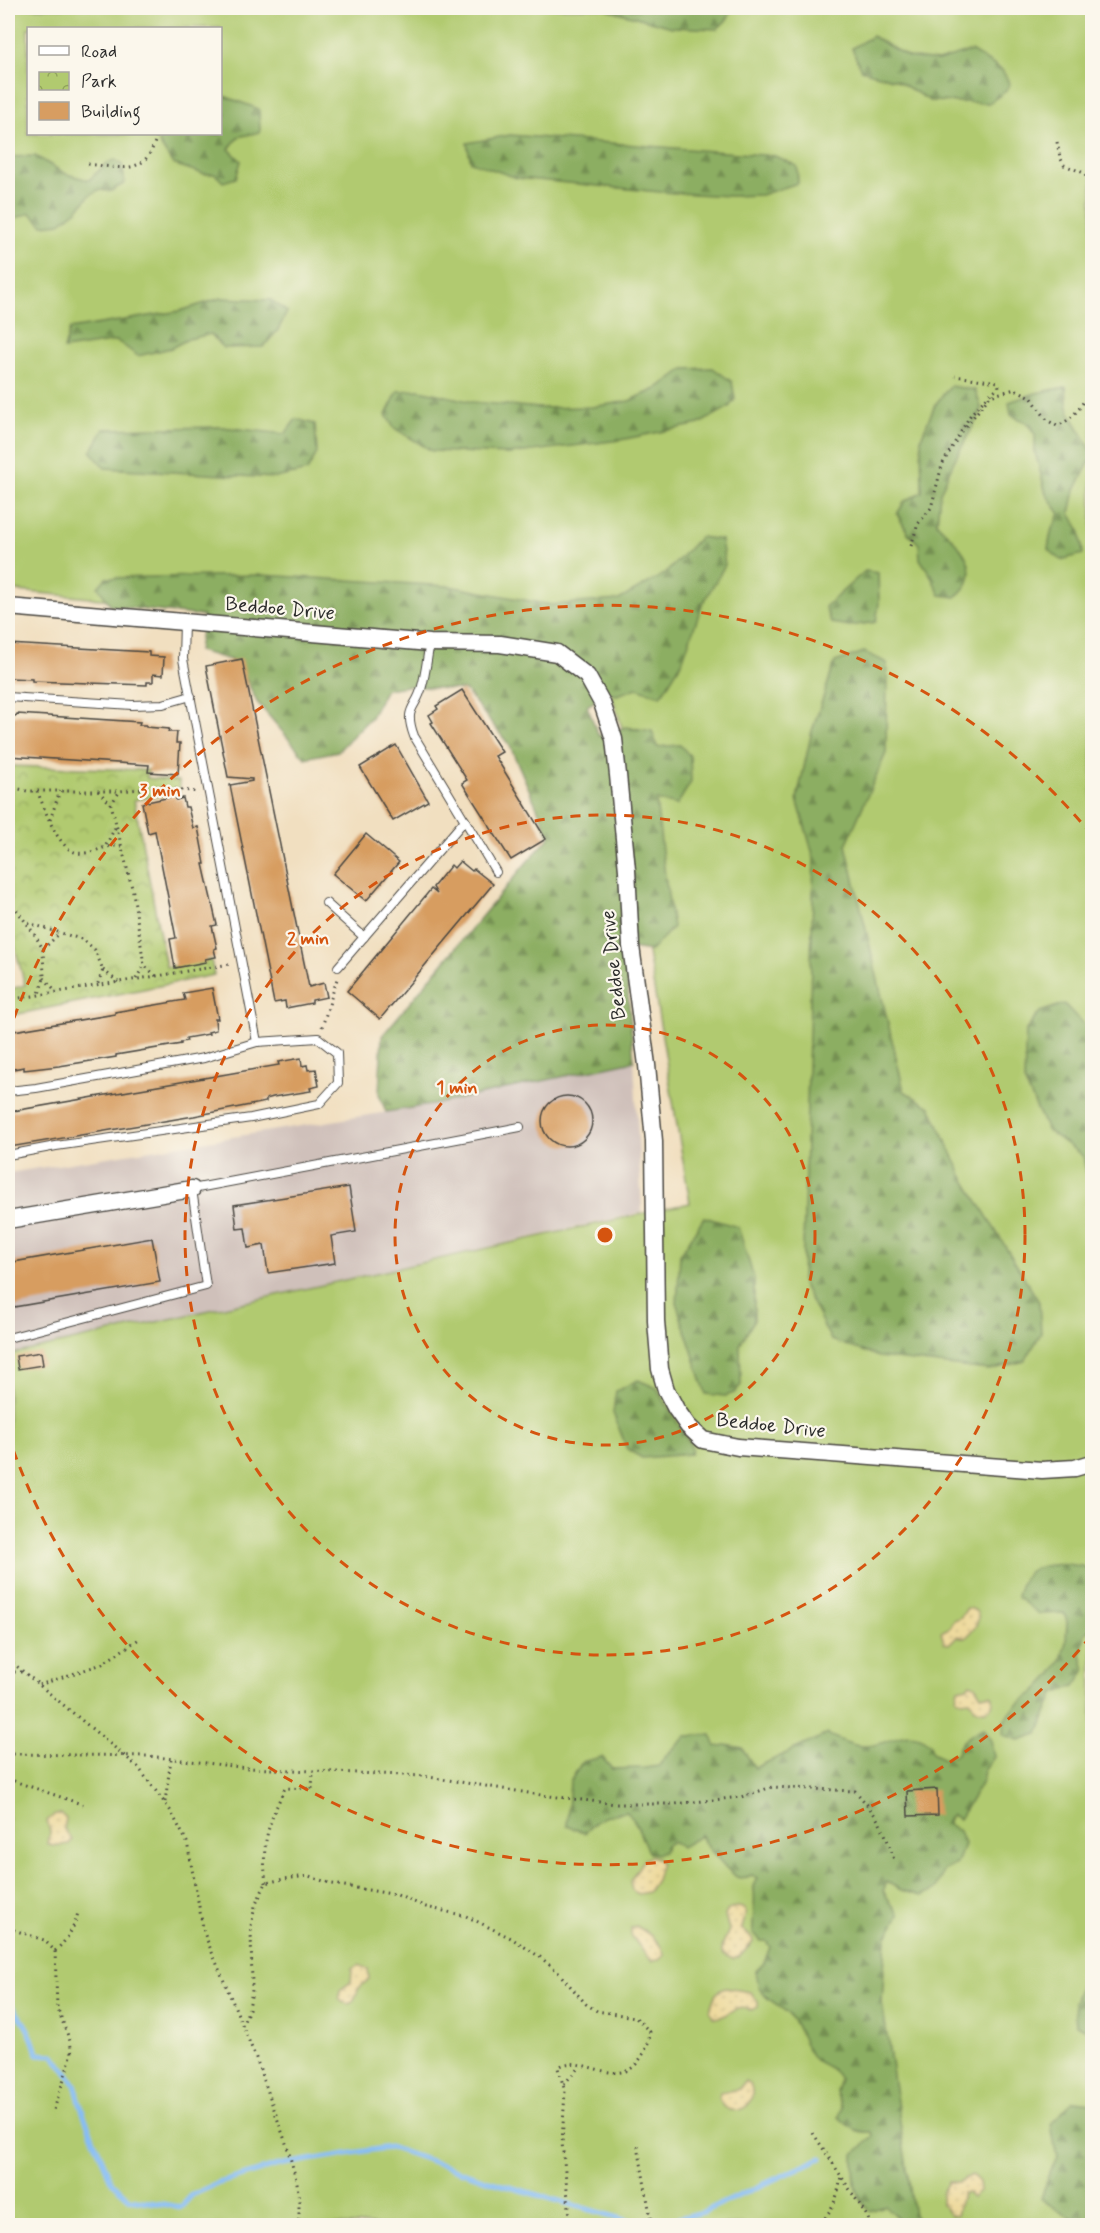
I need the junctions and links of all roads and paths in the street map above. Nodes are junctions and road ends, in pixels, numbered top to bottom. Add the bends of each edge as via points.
1 (157, 135) edge
2 (1057, 142) dead end
3 (88, 164) dead end
4 (1092, 188) edge
5 (954, 376) dead end
6 (1092, 385) edge
7 (961, 432) dead end
8 (911, 546) dead end
9 (8, 607) edge
10 (184, 622) junction
11 (430, 643) junction
12 (191, 696) junction
13 (8, 697) edge
14 (9, 787) edge
15 (37, 791) junction
16 (60, 791) junction
17 (98, 791) junction
18 (120, 791) junction
19 (8, 794) edge
20 (210, 794) junction
21 (111, 804) junction
22 (51, 820) junction
23 (465, 820) junction
24 (116, 826) junction
25 (106, 845) junction
26 (121, 846) junction
27 (496, 872) dead end
28 (8, 876) edge
29 (326, 903) dead end
30 (27, 922) junction
31 (59, 934) junction
32 (364, 937) junction
33 (43, 950) junction
34 (242, 962) junction
35 (144, 965) junction
36 (338, 967) joint
37 (103, 970) junction
38 (156, 976) junction
39 (45, 978) junction
40 (135, 980) junction
41 (119, 982) junction
42 (97, 986) junction
43 (56, 991) junction
44 (38, 995) junction
45 (8, 1000) edge
46 (318, 1038) junction
47 (257, 1042) junction
48 (8, 1091) edge
49 (520, 1127) dead end
50 (8, 1155) edge
51 (192, 1189) junction
52 (8, 1220) edge
53 (8, 1338) edge
54 (1092, 1463) edge
55 (139, 1639) dead end
56 (8, 1659) edge
57 (8, 1672) edge
58 (24, 1672) junction
59 (39, 1685) junction
60 (123, 1755) junction
61 (8, 1756) edge
62 (171, 1759) junction
63 (313, 1772) junction
64 (8, 1779) edge
65 (165, 1802) junction
66 (87, 1806) dead end
67 (894, 1860) dead end
68 (266, 1883) junction
69 (78, 1913) dead end
70 (8, 1928) edge
71 (55, 1951) junction
72 (242, 2026) junction
73 (580, 2066) junction
74 (564, 2084) junction
75 (53, 2113) dead end
76 (813, 2133) dead end
77 (638, 2146) dead end
78 (841, 2175) junction
79 (825, 2218) dead end
80 (571, 2225) edge
81 (299, 2226) edge
82 (652, 2226) edge
83 (870, 2226) edge

1 - 3 path via 153,150 142,164 129,169
2 - 4 path via 1064,165 1084,173
5 - 8 path via 998,382 999,387 971,414 942,465 931,508 918,524
6 - 7 path via 1082,406 1069,421 1057,426 1047,420 1031,397 1015,389 990,396
9 - 10 street, Beddoe Drive
10 - 11 street, Beddoe Drive
10 - 12 lane via 183,659
11 - 23 lane via 422,689 411,707 410,723
11 - 54 street, Beddoe Drive via 500,644 556,653 587,676 602,703 614,739 631,946 653,1130 660,1369 666,1390 688,1426 703,1440 738,1447 1042,1470
12 - 13 lane via 163,704 132,705
12 - 20 lane
14 - 15 path
14 - 19 path
15 - 16 path
15 - 22 path
16 - 17 path
16 - 22 path
17 - 18 path
17 - 21 path
18 - 20 path via 161,787
18 - 21 path
20 - 34 lane
21 - 24 path
22 - 25 path via 59,842 71,852 84,854
23 - 27 lane
23 - 32 lane
24 - 25 path
24 - 26 path
25 - 26 path
26 - 35 path via 133,892
28 - 30 path via 10,901
29 - 32 lane
30 - 31 path
30 - 33 path
31 - 33 path
31 - 37 path via 84,940 95,950
32 - 36 lane
33 - 39 path
34 - 38 path
34 - 47 lane
35 - 38 path
35 - 40 path
36 - 46 path
37 - 41 path
37 - 42 path
38 - 40 path
39 - 43 path
39 - 44 path
40 - 41 path
41 - 42 path
42 - 43 path
43 - 44 path
44 - 45 path
46 - 47 lane
46 - 50 lane via 338,1053 338,1083 320,1104
47 - 48 lane via 204,1058
49 - 51 lane
51 - 52 street
51 - 53 lane via 206,1286
55 - 59 path via 102,1664
56 - 58 path
57 - 58 path
58 - 59 path
59 - 60 path
60 - 61 path
60 - 62 path
60 - 65 path via 138,1767
62 - 63 path
62 - 65 path
63 - 67 path via 423,1776 616,1804 675,1804 741,1797 772,1787 855,1791 875,1812
63 - 68 path via 312,1789 285,1788 275,1809 264,1850
64 - 66 path
65 - 72 path via 187,1842 204,1933
68 - 72 path via 251,1926 252,1990
68 - 73 path via 309,1876 397,1895 426,1907 466,1916 540,1957 597,2011 635,2017 650,2032 649,2045 633,2068 620,2073
69 - 71 path via 73,1930
70 - 71 path via 44,1940
71 - 75 path via 57,2007 72,2053
72 - 81 path via 287,2146 297,2182
73 - 74 path
73 - 74 path via 567,2063 558,2068
74 - 80 path via 562,2143
76 - 78 path
77 - 82 path
78 - 79 path via 834,2205
78 - 83 path

